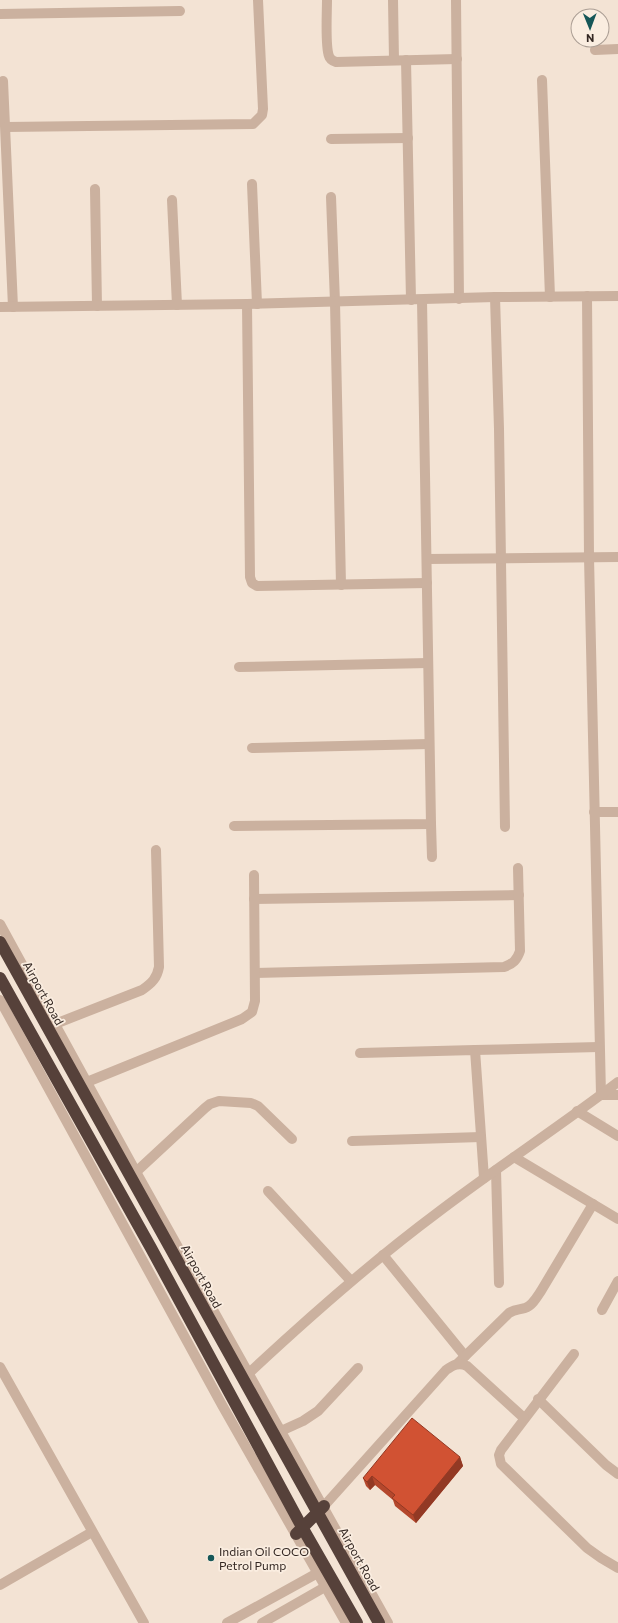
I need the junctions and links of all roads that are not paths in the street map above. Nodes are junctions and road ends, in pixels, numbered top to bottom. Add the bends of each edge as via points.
1 (258, 0) edge
2 (327, 0) edge
3 (393, 0) edge
4 (456, 0) edge
5 (180, 11) dead end
6 (0, 14) edge
7 (595, 50) dead end
8 (618, 50) edge
9 (456, 59) junction
10 (394, 60) junction
11 (406, 60) junction
12 (542, 80) dead end
13 (3, 81) dead end
14 (6, 127) junction
15 (408, 138) junction
16 (331, 139) dead end
17 (252, 184) dead end
18 (95, 189) dead end
19 (331, 197) dead end
20 (172, 200) dead end
21 (587, 296) junction
22 (618, 296) edge
23 (495, 297) junction
24 (550, 297) junction
25 (459, 299) junction
26 (411, 300) junction
27 (422, 300) junction
28 (336, 302) junction
29 (252, 304) junction
30 (177, 305) junction
31 (97, 306) junction
32 (0, 307) edge
33 (13, 307) junction
34 (589, 557) junction
35 (618, 557) edge
36 (501, 558) junction
37 (427, 559) junction
38 (427, 583) junction
39 (341, 585) junction
40 (428, 663) junction
41 (239, 667) dead end
42 (429, 744) junction
43 (252, 748) dead end
44 (594, 812) junction
45 (618, 812) edge
46 (431, 824) junction
47 (234, 826) dead end
48 (504, 827) dead end
49 (156, 850) dead end
50 (432, 857) dead end
51 (518, 868) dead end
52 (254, 875) dead end
53 (519, 895) junction
54 (254, 899) junction
55 (0, 924) edge
56 (0, 942) edge
57 (255, 973) junction
58 (0, 978) edge
59 (3, 1000) edge
60 (55, 1024) junction
61 (599, 1047) junction
62 (474, 1050) junction
63 (360, 1053) dead end
64 (87, 1082) junction
65 (618, 1082) edge
66 (601, 1095) junction
67 (618, 1095) edge
68 (577, 1111) junction
69 (618, 1136) edge
70 (481, 1137) junction
71 (292, 1139) dead end
72 (352, 1141) dead end
73 (514, 1157) junction
74 (496, 1170) junction
75 (136, 1172) junction
76 (484, 1178) junction
77 (268, 1191) dead end
78 (593, 1204) junction
79 (618, 1219) edge
80 (383, 1255) junction
81 (351, 1281) junction
82 (618, 1281) edge
83 (499, 1283) dead end
84 (602, 1310) dead end
85 (574, 1354) dead end
86 (465, 1356) junction
87 (457, 1364) junction
88 (0, 1367) edge
89 (358, 1368) dead end
90 (248, 1374) junction
91 (538, 1399) junction
92 (524, 1418) junction
93 (281, 1431) junction
94 (618, 1474) edge
95 (321, 1510) junction
96 (299, 1531) junction
97 (92, 1532) junction
98 (618, 1568) edge
99 (322, 1571) junction
100 (0, 1584) edge
101 (330, 1584) junction
102 (144, 1623) edge
103 (227, 1623) edge
104 (262, 1623) edge
105 (346, 1623) edge
106 (356, 1623) edge
107 (379, 1623) edge
108 (388, 1623) edge

1 - 14 street via 262,115 253,124
2 - 10 street via 328,54 332,60
3 - 10 street
4 - 9 street
5 - 6 street
7 - 8 street
9 - 11 street
9 - 25 street
10 - 11 street
11 - 15 street
12 - 24 street
13 - 14 street
14 - 33 street
15 - 16 street
15 - 26 street
17 - 29 street
18 - 31 street
19 - 28 street
20 - 30 street
21 - 22 street
21 - 24 street
21 - 34 street
23 - 24 street
23 - 25 street
23 - 36 street
25 - 27 street
26 - 27 street
26 - 28 street
27 - 37 street
28 - 29 street
28 - 39 street
29 - 30 street
29 - 39 street via 251,581 257,586
30 - 31 street
31 - 33 street
32 - 33 street
34 - 35 street
34 - 36 street
34 - 44 street
36 - 37 street
36 - 48 street
37 - 38 street
38 - 39 street
38 - 40 street
40 - 41 street
40 - 42 street
42 - 43 street
42 - 46 street
44 - 45 street
44 - 61 street
46 - 47 street
46 - 50 street
49 - 60 street via 159,967 152,984
51 - 53 street
52 - 54 street
53 - 54 street
53 - 57 street via 520,951 512,964 504,967
54 - 57 street
55 - 60 street
56 - 95 highway, Airport Road
57 - 64 street via 255,1007 248,1016
58 - 59 highway
59 - 96 highway via 155,1255
60 - 64 street
61 - 62 street
61 - 66 street
62 - 63 street
62 - 70 street
64 - 75 street
65 - 66 street
66 - 67 street
66 - 68 street
68 - 69 street
68 - 73 street
70 - 72 street
70 - 76 street
71 - 75 street via 255,1104 243,1101 214,1102
73 - 74 street
73 - 78 street
74 - 76 street
74 - 83 street
75 - 90 street
76 - 80 street
77 - 81 street
78 - 79 street
78 - 86 street via 542,1291 527,1308 509,1313
80 - 81 street
80 - 86 street
81 - 90 street
82 - 84 street
85 - 91 street
86 - 87 street
87 - 92 street via 467,1366
87 - 95 street via 446,1370
88 - 97 street
89 - 93 street via 318,1411
90 - 93 street
91 - 92 street
91 - 94 street
92 - 98 street via 501,1450 501,1464 588,1548
93 - 95 street
95 - 96 highway
95 - 107 highway, Airport Road
95 - 108 street
96 - 99 highway
97 - 100 street
97 - 102 street
99 - 101 highway
99 - 103 street
101 - 104 street
101 - 105 street
101 - 106 highway

